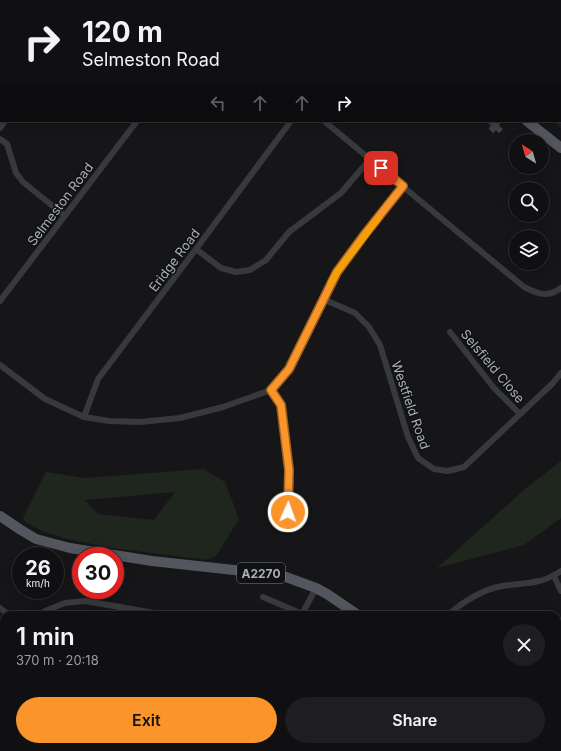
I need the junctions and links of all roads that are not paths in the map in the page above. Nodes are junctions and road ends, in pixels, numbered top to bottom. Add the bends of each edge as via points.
1 (136, 122) edge
2 (290, 122) edge
3 (325, 122) edge
4 (528, 122) edge
5 (0, 139) edge
6 (561, 148) edge
7 (370, 159) junction
8 (403, 186) junction
9 (65, 216) junction
10 (196, 249) junction
11 (561, 288) edge
12 (323, 299) junction
13 (0, 301) edge
14 (450, 332) dead end
15 (0, 365) edge
16 (561, 373) edge
17 (271, 390) junction
18 (520, 414) junction
19 (84, 417) junction
20 (288, 512) dead end
21 (0, 516) edge
22 (561, 571) edge
23 (554, 576) junction
24 (316, 588) junction
25 (561, 591) edge
26 (263, 597) dead end
27 (45, 611) edge
28 (143, 611) edge
29 (297, 611) edge
30 (305, 611) edge
31 (352, 611) edge
32 (452, 611) edge

1 - 9 street, Selmeston Road
2 - 10 street, Eridge Road
3 - 7 street
4 - 6 main road
5 - 9 street via 7,144 16,173 23,182
7 - 8 street
7 - 10 street via 341,193 289,232 266,260 250,270 236,272 221,268
8 - 11 street via 524,287 541,294
8 - 12 street via 337,272
9 - 13 street, Selmeston Road
10 - 19 street, Eridge Road via 98,379
12 - 17 street via 289,369
12 - 18 street, Westfield Road via 355,313 369,327 380,344 411,444 418,458 434,468 448,471 464,467
14 - 18 street, Selsfield Close via 494,388
15 - 19 street via 45,399
16 - 18 street, Westfield Road
17 - 19 street via 223,408 180,418 140,422
17 - 20 street via 281,405 289,470
21 - 24 main road, A2270 via 36,538 70,548 152,561 268,574 286,577
22 - 23 street
23 - 25 street
23 - 32 street via 540,581 490,589 472,597
24 - 30 street
24 - 31 main road, A2270
26 - 29 street
27 - 28 street via 64,603 86,601

